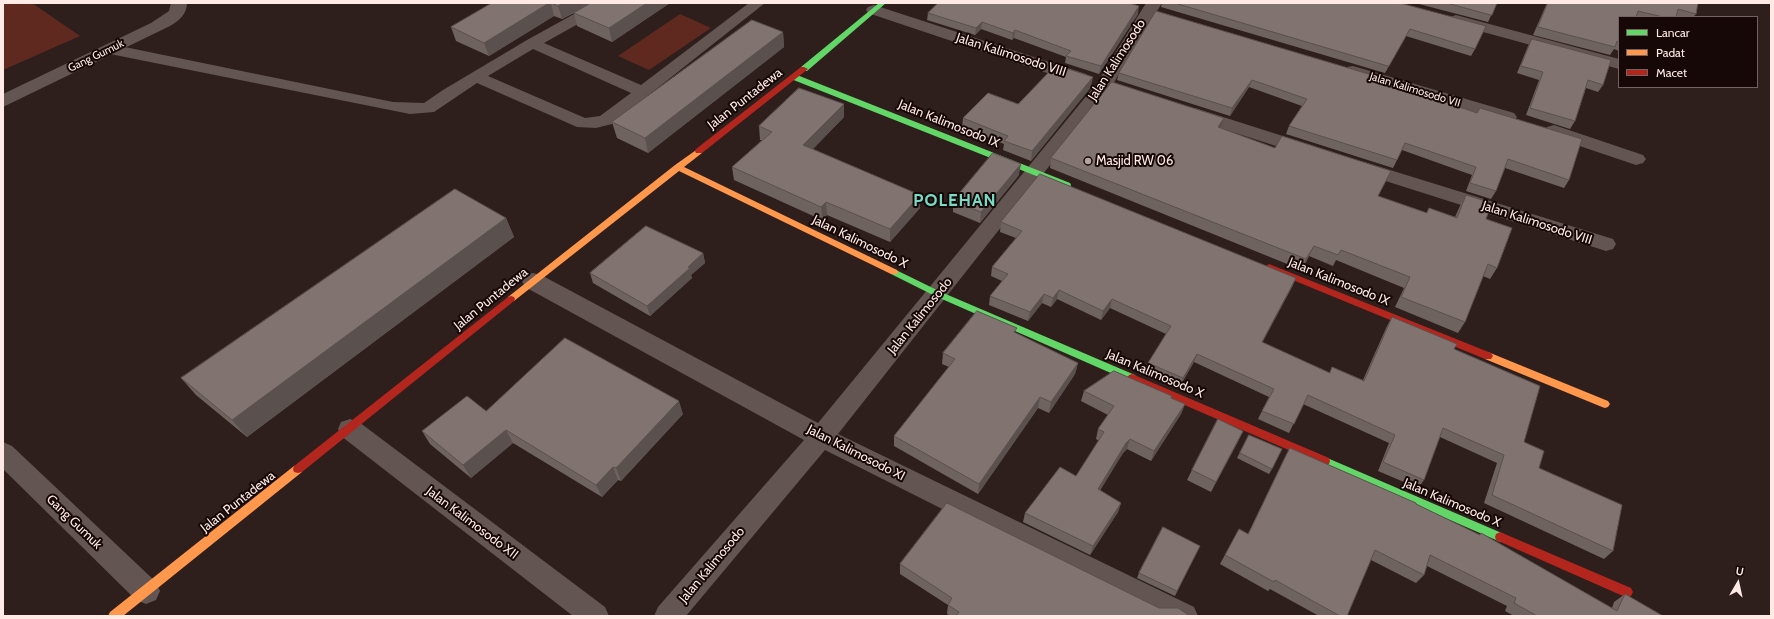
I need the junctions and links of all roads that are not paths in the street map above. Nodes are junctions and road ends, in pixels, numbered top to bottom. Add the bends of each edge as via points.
1 (179, 3) edge
2 (605, 3) edge
3 (758, 3) edge
4 (879, 7) edge
5 (1149, 8) edge
6 (1444, 17) edge
7 (532, 43) junction
8 (110, 50) junction
9 (1618, 64) edge
10 (1340, 68) edge
11 (476, 77) junction
12 (794, 77) junction
13 (1111, 88) junction
14 (643, 92) junction
15 (3, 101) edge
16 (1180, 109) edge
17 (1324, 155) edge
18 (1636, 159) dead end
19 (1347, 162) edge
20 (678, 167) junction
21 (1035, 172) junction
22 (1079, 190) edge
23 (1606, 244) dead end
24 (1257, 262) edge
25 (533, 281) junction
26 (938, 294) junction
27 (1606, 404) dead end
28 (350, 429) junction
29 (821, 437) junction
30 (3, 453) edge
31 (146, 591) junction
32 (1627, 592) dead end
33 (114, 616) edge
34 (595, 616) edge
35 (668, 616) edge
36 (1184, 616) edge

1 - 8 street, Gang Gumuk via 180,7 176,14 169,20
2 - 7 lane
3 - 14 lane
4 - 12 street, Jalan Puntadewa
4 - 13 street, Jalan Kalimosodo VIII
5 - 13 street, Jalan Kalimosodo
6 - 9 street
7 - 11 lane
7 - 14 lane
8 - 11 lane via 410,109 428,108
8 - 15 street, Gang Gumuk
10 - 18 street, Jalan Kalimosodo VII via 1531,124
11 - 14 lane via 583,123 606,120
12 - 20 street, Jalan Puntadewa
12 - 21 street, Jalan Kalimosodo IX
13 - 21 street, Jalan Kalimosodo
16 - 17 street
19 - 23 street, Jalan Kalimosodo VIII
20 - 25 street, Jalan Puntadewa
20 - 26 street, Jalan Kalimosodo X
21 - 22 street, Jalan Kalimosodo IX
21 - 26 street, Jalan Kalimosodo
24 - 27 street, Jalan Kalimosodo IX
25 - 28 street, Jalan Puntadewa
25 - 29 street, Jalan Kalimosodo XI
26 - 29 street, Jalan Kalimosodo
26 - 32 street, Jalan Kalimosodo X
28 - 31 street, Jalan Puntadewa
28 - 34 street, Jalan Kalimosodo XII
29 - 35 street, Jalan Kalimosodo
29 - 36 street, Jalan Kalimosodo XI
30 - 31 street, Gang Gumuk
31 - 33 street, Jalan Puntadewa

